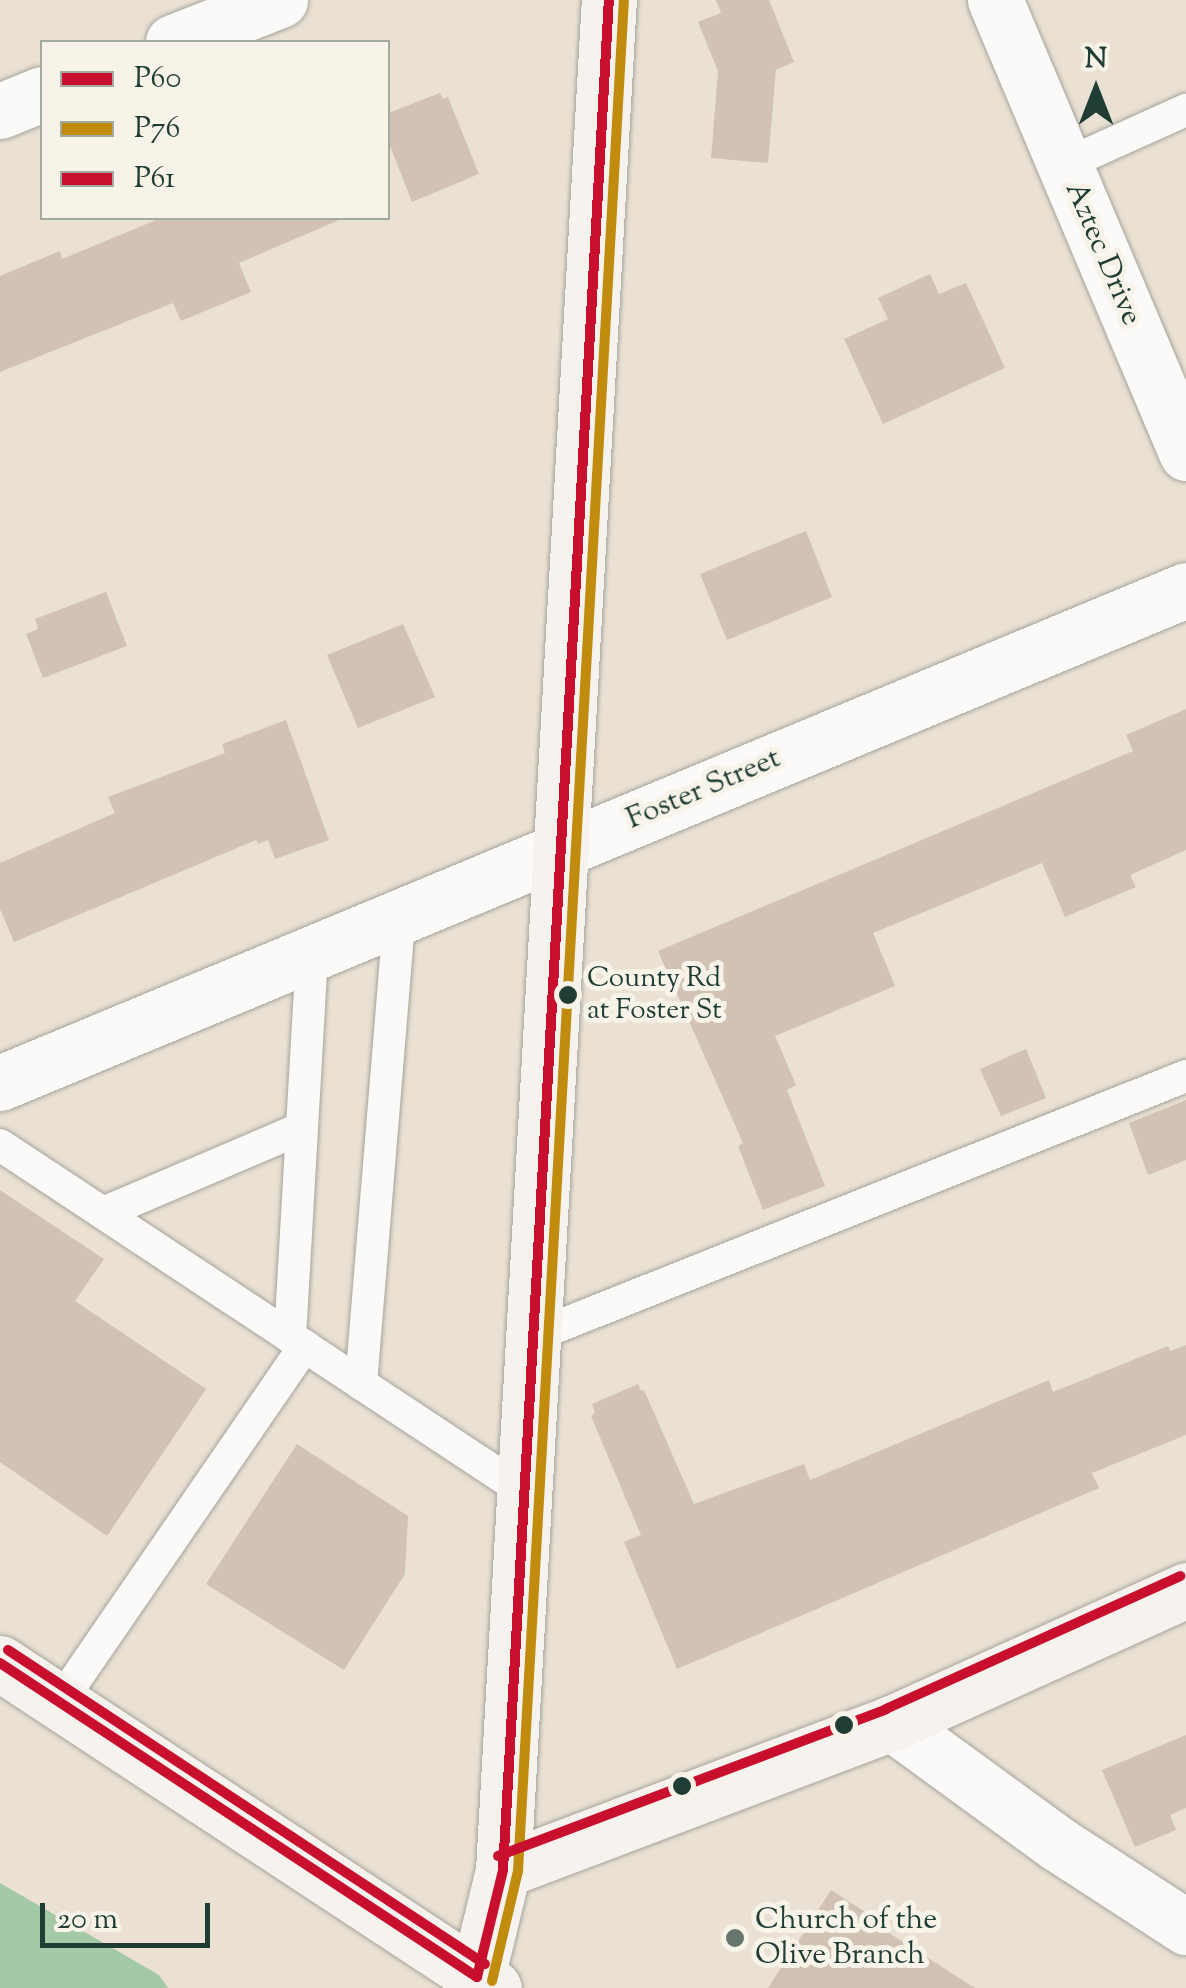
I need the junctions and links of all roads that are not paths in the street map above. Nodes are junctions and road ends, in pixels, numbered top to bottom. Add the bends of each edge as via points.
1 (280, 0) edge
2 (609, 0) edge
3 (995, 0) edge
4 (178, 40) edge
5 (40, 95) edge
6 (1186, 110) edge
7 (0, 111) edge
8 (1064, 165) junction
9 (1186, 453) edge
10 (1186, 590) edge
11 (560, 850) junction
12 (398, 918) junction
13 (312, 953) junction
14 (1186, 1076) edge
15 (0, 1083) edge
16 (302, 1128) junction
17 (0, 1145) edge
18 (103, 1213) junction
19 (534, 1336) junction
20 (297, 1342) junction
21 (361, 1384) junction
22 (525, 1492) junction
23 (1186, 1590) edge
24 (0, 1663) edge
25 (60, 1702) junction
26 (892, 1723) junction
27 (504, 1870) junction
28 (1186, 1927) edge
29 (480, 1984) edge

1 - 4 street
2 - 11 street
3 - 8 street, Aztec Drive
5 - 7 street
6 - 8 lane
8 - 9 street, Aztec Drive
10 - 11 street, Foster Street
11 - 12 street, Foster Street
11 - 19 street
12 - 13 street, Foster Street
12 - 21 lane
13 - 15 street, Foster Street
13 - 16 lane
14 - 19 lane
16 - 18 lane
16 - 20 lane
17 - 18 lane
18 - 20 lane
19 - 22 street
20 - 21 lane
20 - 25 lane
21 - 22 lane
22 - 27 street
23 - 26 street
24 - 25 street
25 - 29 street
26 - 27 street
26 - 28 street
27 - 29 street

